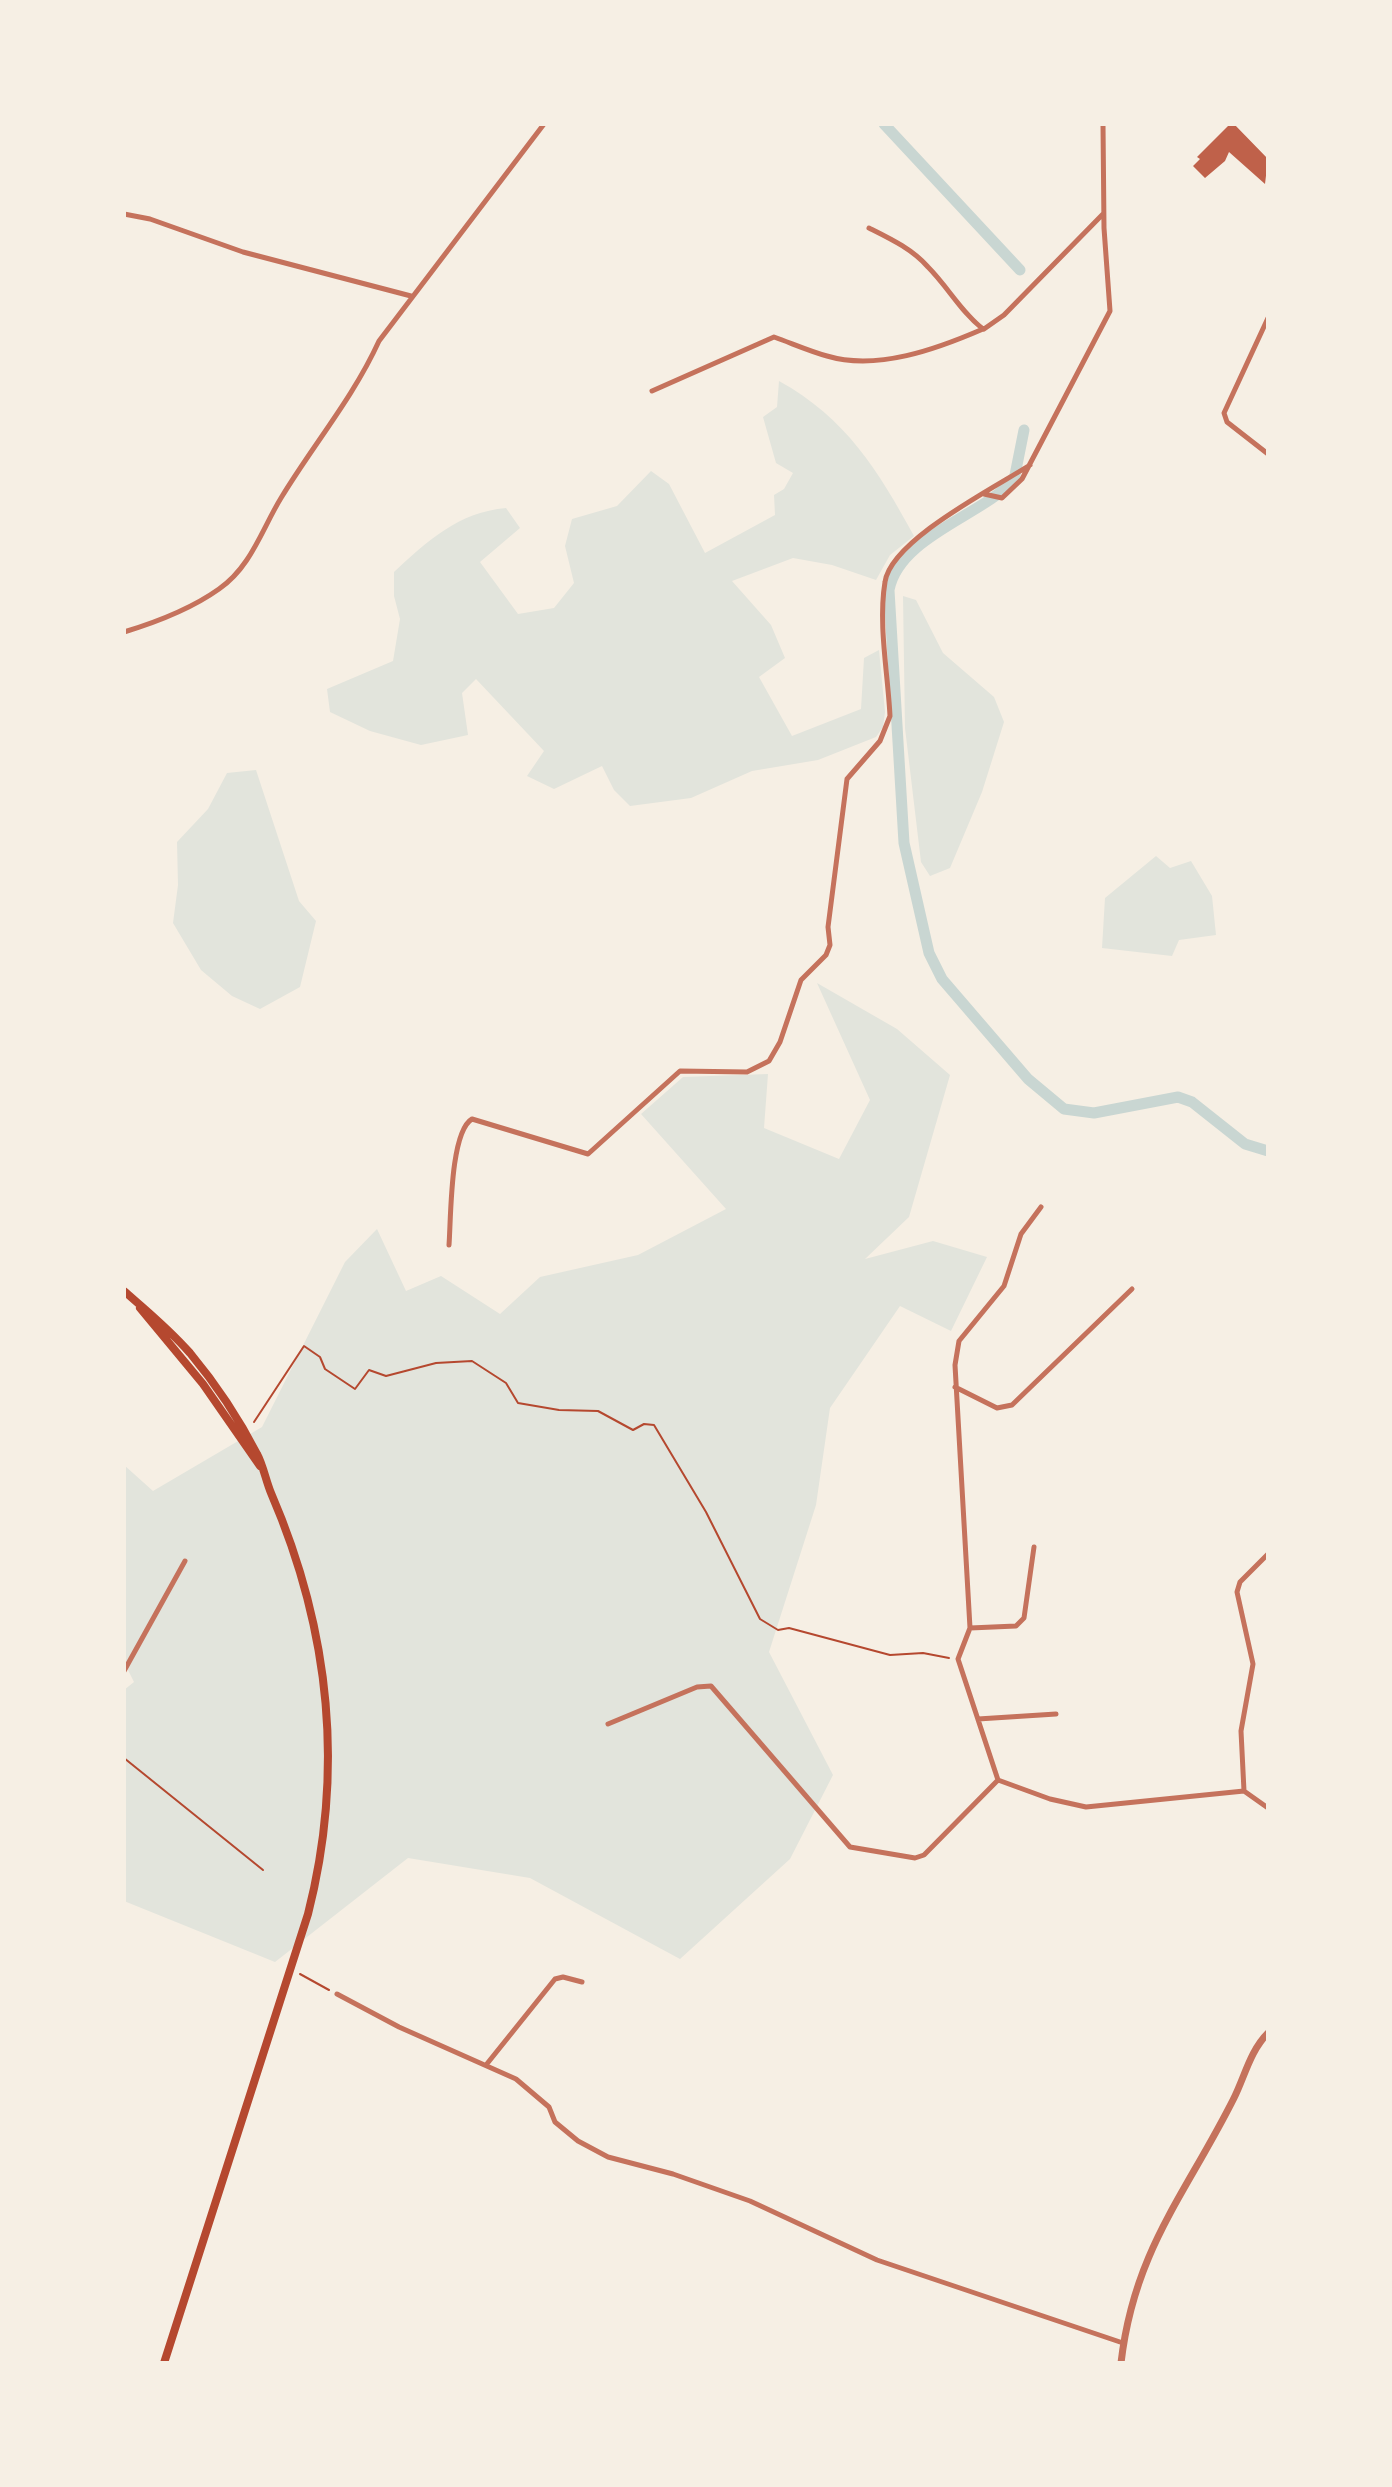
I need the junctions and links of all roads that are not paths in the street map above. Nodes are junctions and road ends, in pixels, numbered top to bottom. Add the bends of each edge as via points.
1 (544, 124) edge
2 (1103, 124) edge
3 (124, 214) edge
4 (1104, 214) junction
5 (869, 228) dead end
6 (411, 296) junction
7 (1268, 318) edge
8 (983, 329) junction
9 (652, 391) dead end
10 (1268, 454) edge
11 (1030, 465) junction
12 (986, 495) junction
13 (124, 632) edge
14 (1041, 1207) dead end
15 (449, 1245) dead end
16 (1132, 1289) dead end
17 (124, 1291) edge
18 (955, 1387) junction
19 (1034, 1547) dead end
20 (1268, 1554) edge
21 (185, 1561) dead end
22 (970, 1628) junction
23 (124, 1671) edge
24 (1056, 1714) dead end
25 (978, 1719) junction
26 (608, 1724) dead end
27 (998, 1780) junction
28 (1244, 1791) junction
29 (1268, 1808) edge
30 (582, 1982) dead end
31 (337, 1994) road end
32 (1268, 2033) edge
33 (486, 2065) junction
34 (1123, 2343) junction
35 (164, 2363) edge
36 (1121, 2363) edge

1 - 6 street
2 - 4 street
3 - 6 street via 319,274
4 - 8 street via 1004,315
4 - 11 street via 1110,311
5 - 8 street via 903,245 928,266
6 - 13 street via 232,578 179,611
7 - 10 street via 1224,413 1227,422
8 - 9 street via 889,359 830,357 774,337
11 - 12 street
11 - 12 street via 1016,486 998,498
12 - 15 street via 918,539 890,565 884,609 887,730 847,779 830,945 801,980 769,1061 747,1072 680,1071 588,1154 472,1119 464,1123
14 - 18 street via 1021,1234 1004,1286 959,1341
16 - 18 street via 1012,1405 997,1408
17 - 35 main road via 154,1314 210,1379 259,1458 307,1586 325,1688 328,1791 308,1914
18 - 22 street
19 - 22 street via 1024,1618 1016,1626
20 - 28 street via 1237,1592 1253,1664 1241,1731
21 - 23 street
22 - 25 street via 958,1659
24 - 25 street
25 - 27 street
26 - 27 street via 711,1686 820,1817 850,1847 868,1852 919,1858
27 - 28 street via 1086,1807
28 - 29 street
30 - 33 street via 555,1979
31 - 33 street
32 - 34 street via 1147,2257
33 - 34 street via 516,2079 549,2107 555,2122 608,2157 750,2201 877,2260
34 - 36 street

